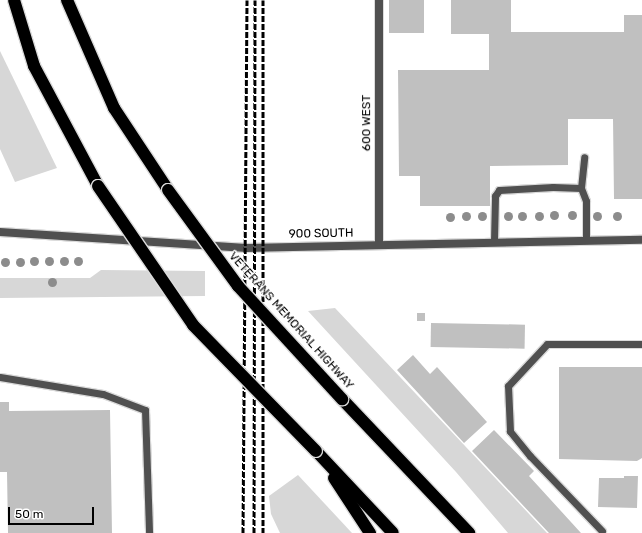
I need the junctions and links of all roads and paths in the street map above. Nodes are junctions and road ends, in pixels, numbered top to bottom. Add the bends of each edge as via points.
1 (14, 0) edge
2 (67, 0) edge
3 (379, 0) edge
4 (584, 157) dead end
5 (582, 188) junction
6 (0, 232) edge
7 (586, 240) junction
8 (642, 240) edge
9 (494, 241) junction
10 (379, 245) junction
11 (642, 344) edge
12 (0, 377) edge
13 (316, 451) junction
14 (602, 531) dead end
15 (149, 533) edge
16 (370, 533) edge
17 (393, 533) edge
18 (469, 533) edge

1 - 13 highway, bridge via 34,66 98,186 193,325
2 - 18 highway, VETERANS MEMORIAL HIGHWAY, bridge via 114,108 168,190 238,286
3 - 10 street, 600 WEST
4 - 5 lane
5 - 7 lane via 586,201
5 - 9 lane via 499,190 494,201
6 - 10 street, 900 SOUTH via 246,248
7 - 8 street, 900 SOUTH
7 - 9 street, 900 SOUTH
9 - 10 street, 900 SOUTH
11 - 14 lane via 547,344 508,386 510,431 544,471
12 - 15 lane via 103,394 145,410
13 - 16 highway
13 - 17 highway

